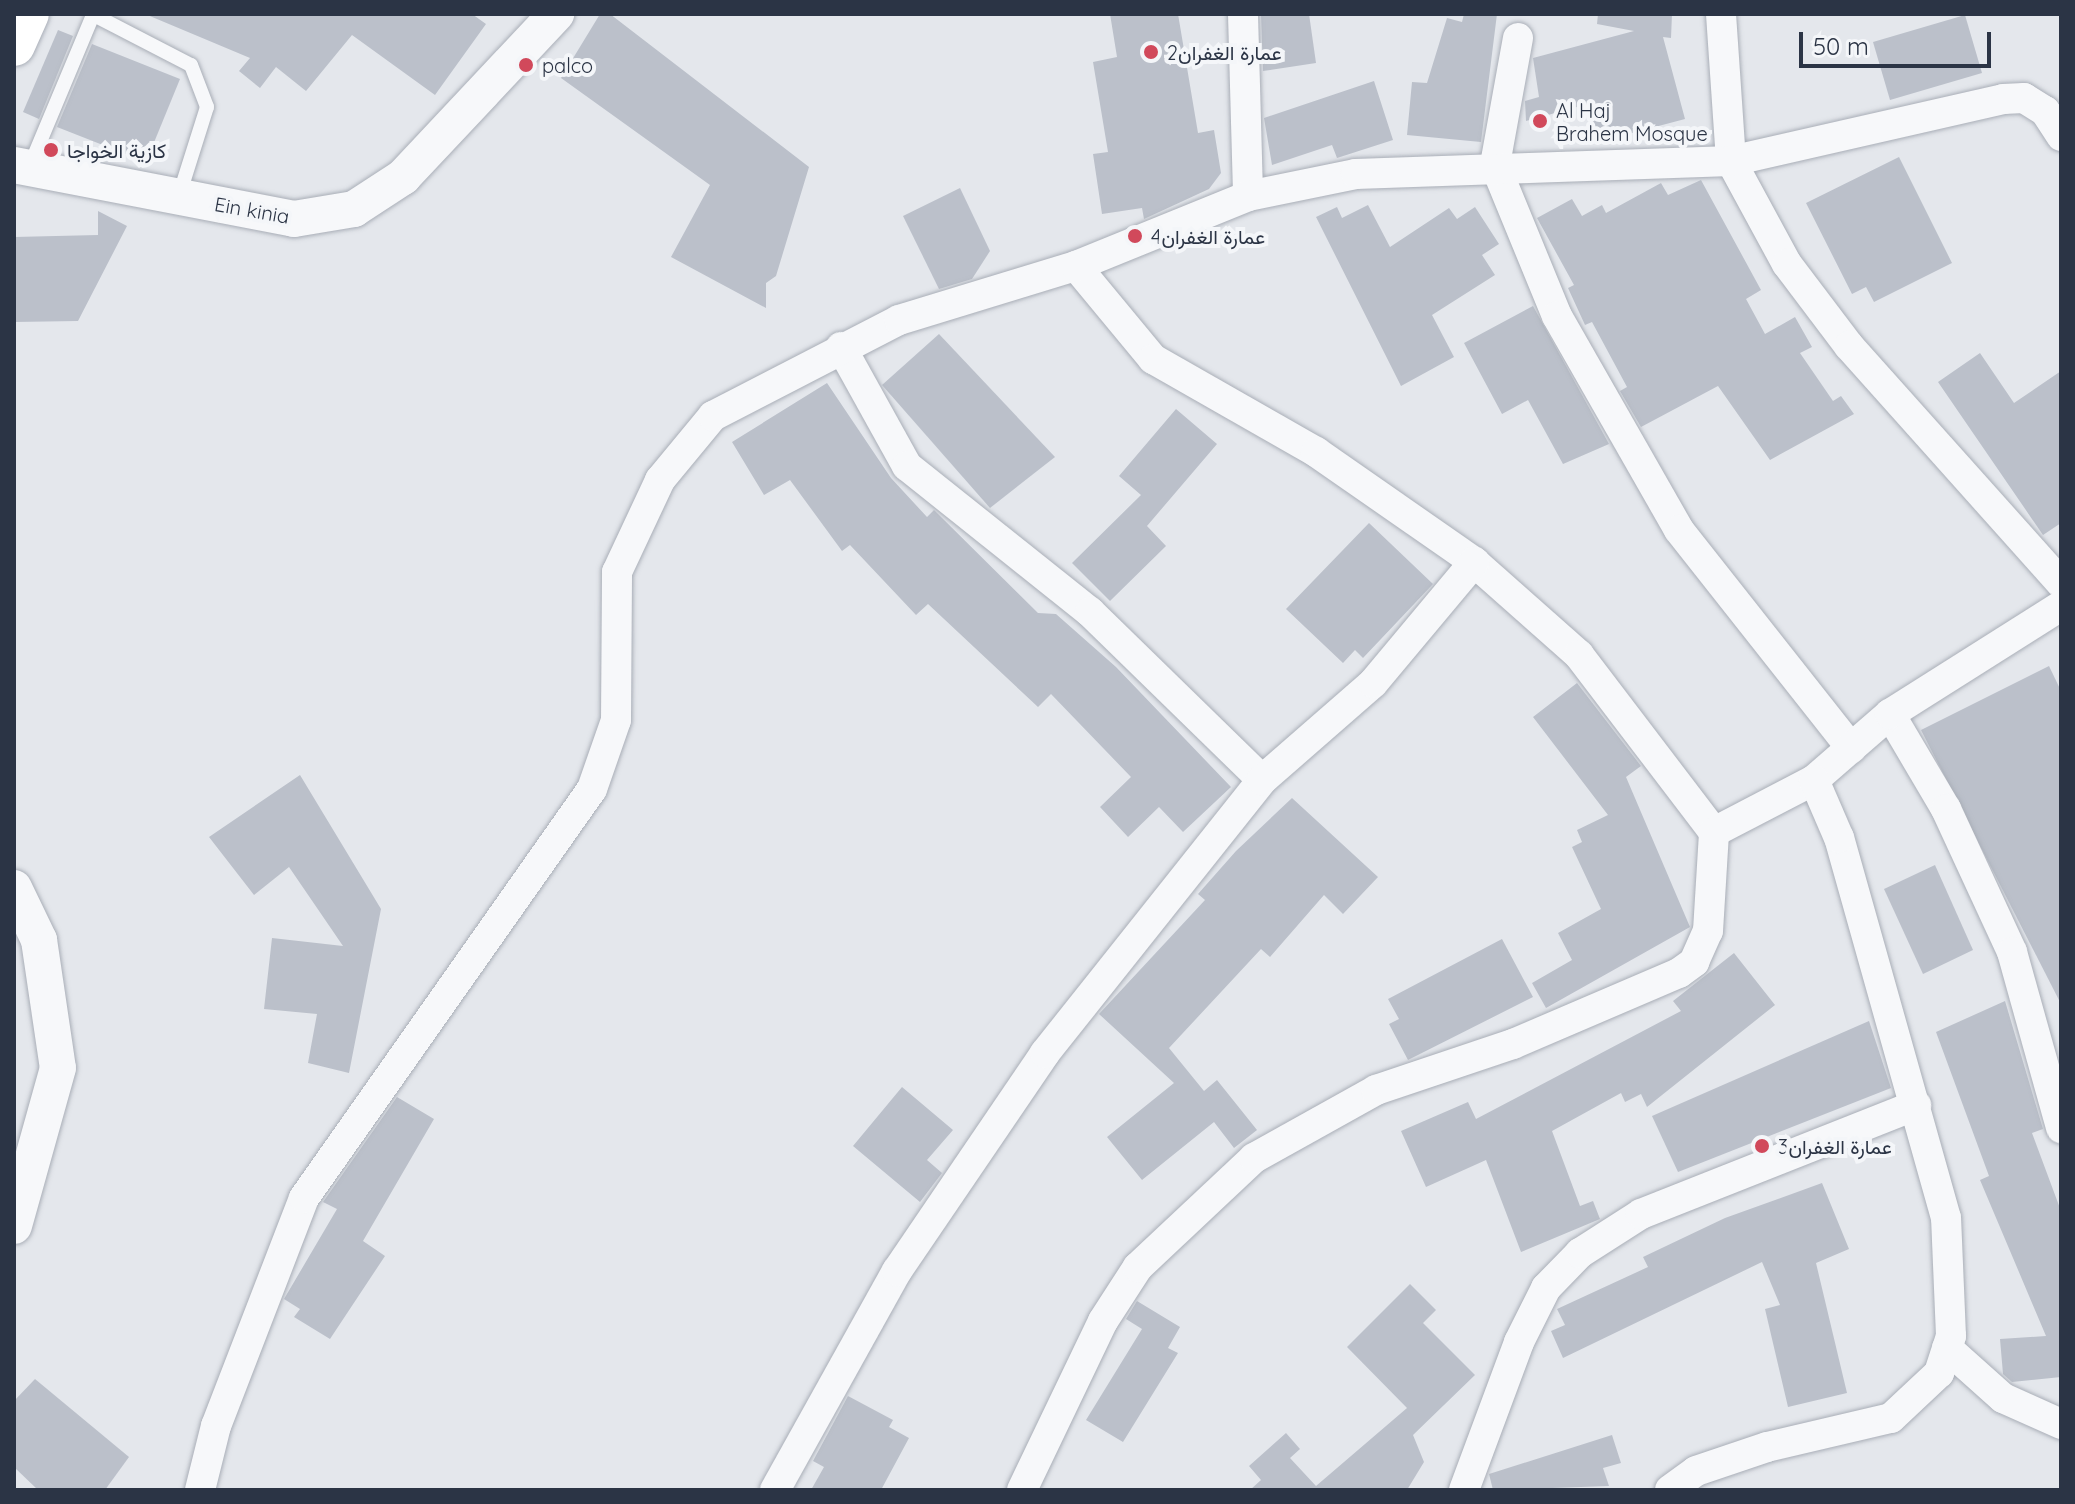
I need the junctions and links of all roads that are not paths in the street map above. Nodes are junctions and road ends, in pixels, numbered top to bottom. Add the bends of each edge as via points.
1 (28, 14) edge
2 (93, 14) edge
3 (556, 14) edge
4 (1243, 14) edge
5 (1721, 14) edge
6 (1518, 38) dead end
7 (14, 45) edge
8 (2061, 136) edge
9 (1731, 161) junction
10 (1495, 165) junction
11 (22, 167) edge
12 (179, 196) junction
13 (1248, 196) junction
14 (1076, 266) junction
15 (841, 347) junction
16 (1474, 562) junction
17 (2061, 583) edge
18 (2061, 606) edge
19 (1890, 714) junction
20 (1851, 748) junction
21 (1262, 780) junction
22 (1814, 780) junction
23 (1714, 832) junction
24 (14, 888) edge
25 (1916, 1105) junction
26 (2061, 1128) edge
27 (14, 1226) edge
28 (1947, 1348) junction
29 (2061, 1424) edge
30 (200, 1490) edge
31 (775, 1490) edge
32 (1022, 1490) edge
33 (1464, 1490) edge
34 (1670, 1490) edge

1 - 7 main road
2 - 11 lane
2 - 12 lane via 191,65 207,107
3 - 12 street, Ein kinia via 403,177 354,209 294,219
4 - 13 street
5 - 9 street
6 - 10 street
8 - 9 street via 2045,111 2024,98 2003,99
9 - 10 street
9 - 17 street via 1787,264 1849,346
10 - 13 street via 1356,174
10 - 20 street via 1557,316 1679,530
11 - 12 street, Ein kinia
13 - 14 street
14 - 15 street via 899,320
14 - 16 street via 1153,359 1316,452
15 - 21 street via 907,466 1090,612
15 - 30 street via 713,416 660,480 633,527 617,572 616,720 592,789 304,1198 216,1426
16 - 21 street via 1373,683
16 - 23 street via 1579,655
18 - 19 street
19 - 20 street
19 - 26 street via 1946,809 2012,952
20 - 22 street
21 - 31 street via 1045,1053 897,1271
22 - 23 street
22 - 25 street via 1839,838
23 - 32 street via 1708,931 1694,962 1679,973 1513,1044 1376,1090 1297,1128 1187,1218 1138,1267 1103,1321
24 - 27 street via 39,940 58,1068
25 - 28 street via 1950,1245 1954,1285
25 - 33 street via 1641,1214 1580,1253 1546,1288 1519,1342
28 - 29 street via 2003,1398
28 - 34 street via 1922,1395 1891,1418 1767,1447 1696,1471

